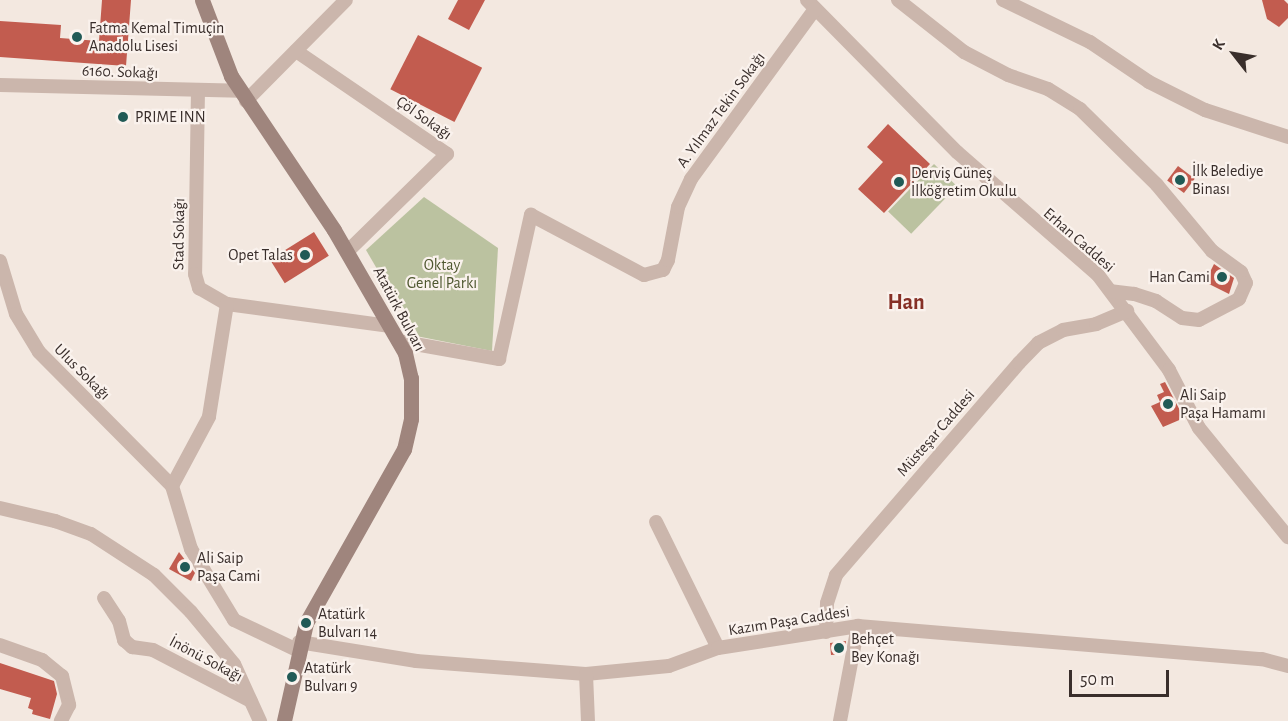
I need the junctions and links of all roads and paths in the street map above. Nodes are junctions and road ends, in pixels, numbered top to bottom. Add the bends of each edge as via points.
1 (202, 0) edge
2 (346, 0) edge
3 (898, 0) edge
4 (1003, 0) edge
5 (811, 4) edge
6 (296, 51) junction
7 (0, 85) edge
8 (198, 90) junction
9 (243, 96) junction
10 (1288, 137) edge
11 (347, 252) junction
12 (0, 261) edge
13 (1111, 291) junction
14 (227, 304) junction
15 (1127, 311) junction
16 (389, 326) junction
17 (398, 341) junction
18 (172, 486) junction
19 (0, 508) edge
20 (657, 522) dead end
21 (1288, 537) edge
22 (104, 598) dead end
23 (858, 626) junction
24 (826, 632) junction
25 (0, 645) edge
26 (298, 646) junction
27 (718, 648) junction
28 (1288, 666) edge
29 (586, 674) junction
30 (250, 701) junction
31 (61, 721) edge
32 (260, 721) edge
33 (284, 721) edge
34 (588, 721) edge
35 (840, 721) edge

1 - 9 main road, Atatürk Bulvarı via 221,55
2 - 6 street
3 - 13 street via 964,52 1008,75 1048,89 1080,110 1149,177 1212,251 1241,272 1246,283 1239,299 1198,320 1182,318 1156,301
4 - 10 street via 1090,42 1149,82 1205,110
5 - 13 street, Erhan Caddesi via 957,152 1098,275
5 - 17 street, A. Yılmaz Tekin Sokağı via 691,179 678,207 663,270 644,275 531,215 499,359
6 - 9 street
6 - 11 street, Çöl Sokağı via 447,154
7 - 8 street, 6160. Sokağı
8 - 9 street, 6160. Sokağı
8 - 14 street, Stad Sokağı via 195,279 201,291
9 - 11 main road, Atatürk Bulvarı
11 - 16 main road, Atatürk Bulvarı
12 - 18 street, Ulus Sokağı via 16,314 39,352
13 - 15 street, Erhan Caddesi
14 - 16 street, Stad Sokağı
14 - 18 street via 209,417
15 - 21 street, Erhan Caddesi via 1168,370 1199,428
15 - 24 street, Müsteşar Caddesi via 1096,324 1063,330 1038,343 1019,363 836,575 827,603
16 - 17 main road, Atatürk Bulvarı
17 - 26 main road, Atatürk Bulvarı via 411,378 409,435 387,485 312,611
18 - 26 street, Kazım Paşa Caddesi via 191,549 234,620
19 - 30 street via 73,527 140,563 214,637 234,664
20 - 27 street
22 - 30 street, İnönü Sokağı via 119,621 124,640 132,647 153,650
23 - 24 street, Kazım Paşa Caddesi
23 - 28 street, Kazım Paşa Caddesi via 1262,659
23 - 35 street
24 - 27 street, Kazım Paşa Caddesi
25 - 31 street via 42,660 62,676 69,705
26 - 29 street, Kazım Paşa Caddesi via 416,661
26 - 33 main road, Atatürk Bulvarı
27 - 29 street, Kazım Paşa Caddesi via 669,666
29 - 34 street
30 - 32 street

